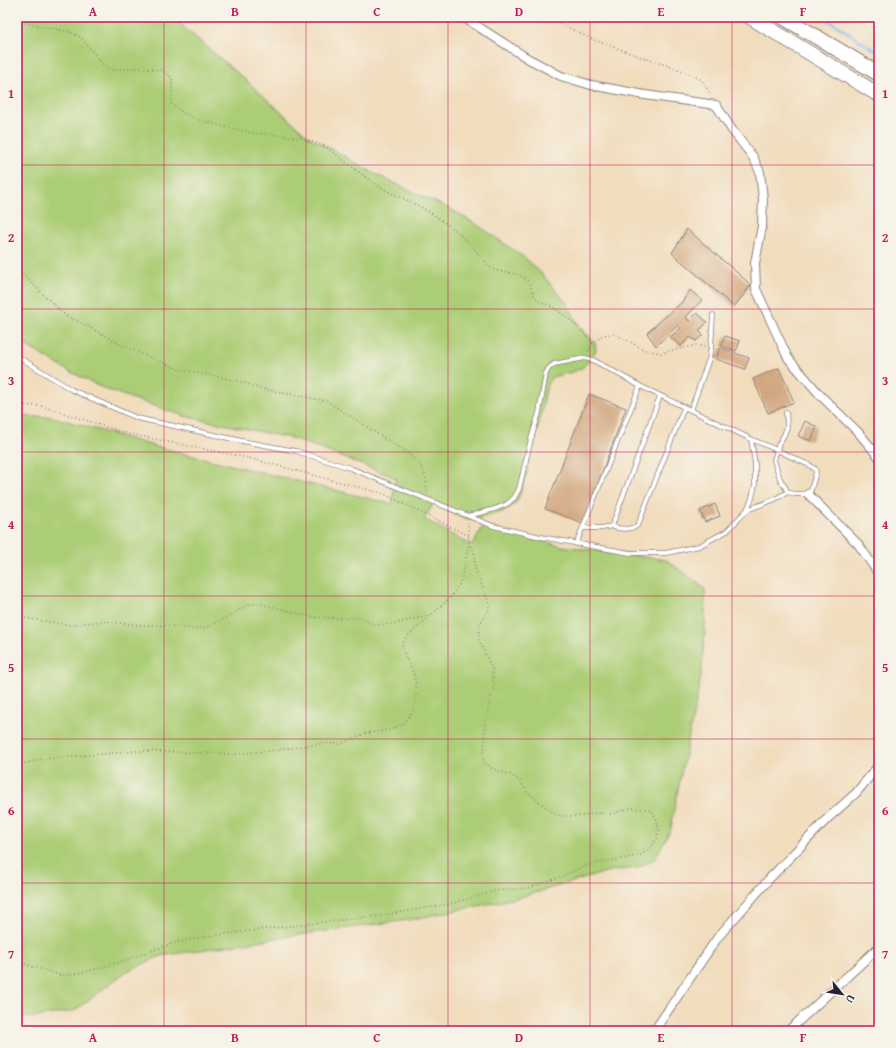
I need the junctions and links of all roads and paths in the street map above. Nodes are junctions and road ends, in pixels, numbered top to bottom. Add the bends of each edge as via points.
1 (463, 17) edge
2 (548, 17) edge
3 (750, 17) edge
4 (783, 17) edge
5 (17, 21) edge
6 (879, 74) edge
7 (879, 95) edge
8 (716, 105) junction
9 (17, 269) edge
10 (713, 314) dead end
11 (593, 343) junction
12 (711, 348) junction
13 (17, 356) edge
14 (572, 361) junction
15 (640, 386) junction
16 (660, 396) junction
17 (17, 405) edge
18 (684, 408) junction
19 (691, 410) junction
20 (786, 412) dead end
21 (751, 439) junction
22 (777, 450) junction
23 (879, 456) edge
24 (788, 492) junction
25 (808, 494) junction
26 (427, 499) junction
27 (747, 510) junction
28 (468, 516) junction
29 (612, 526) junction
30 (583, 528) junction
31 (469, 536) junction
32 (469, 544) junction
33 (576, 544) junction
34 (879, 574) edge
35 (434, 614) junction
36 (17, 617) edge
37 (17, 765) edge
38 (879, 765) edge
39 (879, 947) edge
40 (17, 962) edge
41 (654, 1031) edge
42 (788, 1031) edge

1 - 8 street via 560,76 591,85
2 - 8 path via 589,38 681,70 702,80
3 - 7 highway
4 - 6 highway
5 - 11 path via 71,32 82,38 103,65 113,70 161,70 172,78 172,104 183,113 201,121 252,134 302,138 326,147 373,183 433,214 466,240 495,271 522,276 529,282 538,300 555,308 578,326
8 - 23 street via 753,157 760,172 763,219 755,263 756,289 788,358
9 - 26 path via 66,316 130,349 181,370 327,401 418,462 427,480
10 - 12 lane
11 - 12 path via 603,335 615,334 645,350 661,353 696,345
11 - 14 path via 585,355
12 - 19 lane
13 - 26 lane via 72,390 137,418 296,451 350,468
14 - 15 lane via 585,358 593,360
14 - 28 lane via 554,364 546,373 539,413 519,489 514,498 501,506
15 - 16 lane
15 - 30 lane
16 - 18 lane
16 - 29 lane
17 - 31 path via 41,406 129,434 249,458 384,494
18 - 19 lane
18 - 29 lane via 638,525 632,528
19 - 21 lane
20 - 22 lane via 787,427
21 - 22 lane
21 - 27 lane via 755,485
22 - 24 lane via 774,460 780,479
22 - 25 lane via 815,469 816,476
24 - 25 lane
24 - 27 lane
25 - 34 street via 858,544
26 - 28 lane
27 - 33 lane via 727,531 699,546 666,553 630,553
28 - 31 path
28 - 33 lane via 493,526
29 - 30 lane
30 - 33 lane
31 - 32 path
32 - 35 path via 460,583 451,597
32 - 40 path via 474,551 475,568 489,603 489,609 479,625 479,640 492,669 494,684 485,724 484,762 520,781 527,792 555,814 610,814 630,808 652,811 659,830 658,839 652,846 641,855 588,865 528,888 494,891 450,904 384,915 208,936 174,943 108,966 71,975 60,975
35 - 36 path via 393,624 375,625 361,618 312,617 258,603 248,605 204,628 191,629 103,621 71,626
35 - 37 path via 405,639 402,646 416,683 416,699 412,712 404,723 390,730 366,734 340,744 324,743 236,754 136,751 44,759
38 - 41 street via 856,793 801,846 718,937
39 - 42 street

